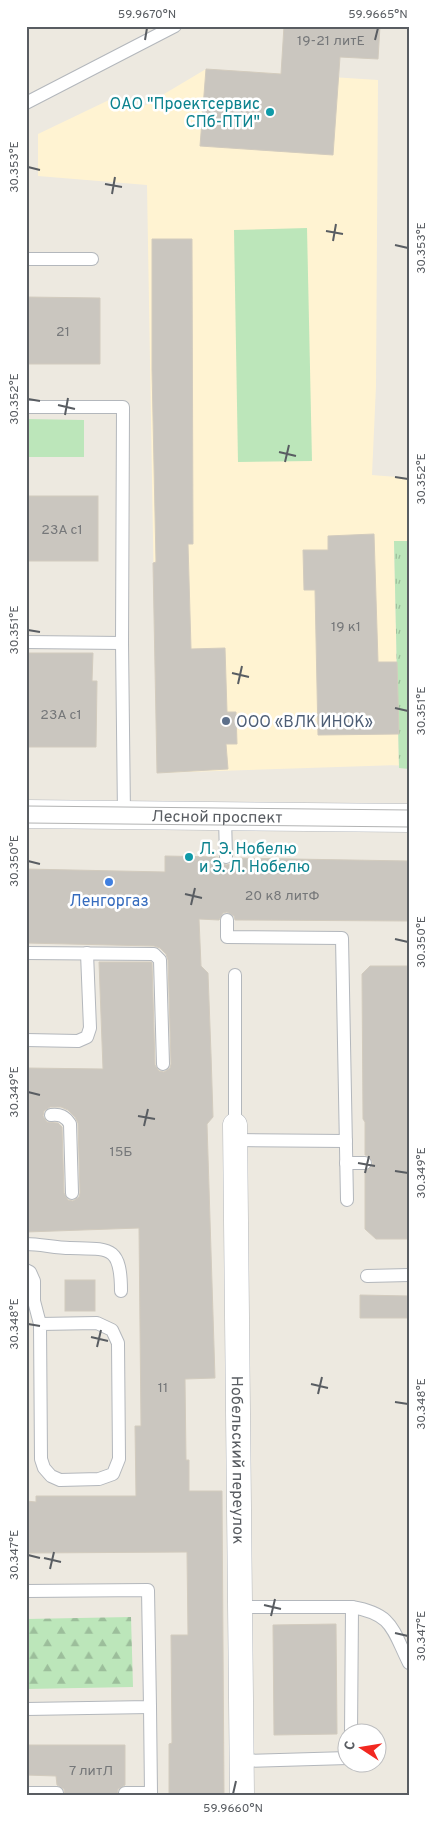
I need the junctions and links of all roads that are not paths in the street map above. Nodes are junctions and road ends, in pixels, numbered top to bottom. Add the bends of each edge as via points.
1 (175, 26) edge
2 (26, 103) edge
3 (26, 259) edge
4 (92, 259) dead end
5 (26, 407) edge
6 (26, 642) edge
7 (122, 643) junction
8 (26, 814) edge
9 (124, 815) junction
10 (225, 817) junction
11 (409, 818) edge
12 (226, 858) dead end
13 (227, 920) dead end
14 (26, 953) edge
15 (88, 953) junction
16 (234, 975) dead end
17 (26, 1040) edge
18 (163, 1064) dead end
19 (51, 1115) dead end
20 (236, 1133) junction
21 (346, 1140) junction
22 (346, 1163) junction
23 (365, 1163) dead end
24 (72, 1193) dead end
25 (347, 1200) dead end
26 (26, 1244) edge
27 (26, 1270) edge
28 (409, 1275) edge
29 (367, 1276) dead end
30 (121, 1291) dead end
31 (40, 1324) junction
32 (26, 1591) edge
33 (240, 1607) junction
34 (352, 1607) junction
35 (409, 1663) edge
36 (150, 1707) junction
37 (26, 1709) edge
38 (351, 1724) edge
39 (338, 1758) edge
40 (241, 1761) junction
41 (31, 1793) edge
42 (57, 1793) dead end
43 (125, 1793) dead end
44 (242, 1795) edge

1 - 2 lane
3 - 4 lane
5 - 7 lane via 123,407
6 - 7 lane
7 - 9 lane
8 - 9 main road, Лесной проспект
9 - 10 main road, Лесной проспект
10 - 11 main road, Лесной проспект
10 - 12 lane
13 - 21 lane via 227,937 342,938
14 - 15 lane
15 - 17 lane via 90,1028 87,1037 78,1041
15 - 18 lane via 154,954 160,960
16 - 20 lane
19 - 24 lane via 58,1114 70,1124
20 - 21 lane
20 - 33 street, Нобельский переулок
21 - 22 lane
22 - 23 lane
22 - 25 lane
26 - 30 lane via 99,1248 109,1252 117,1259 121,1270
27 - 31 lane via 34,1281 34,1301
28 - 29 lane
31 - 31 lane via 97,1323 112,1330 118,1343 119,1459 113,1474 99,1479 60,1480 44,1468 41,1459
32 - 36 lane via 148,1590
33 - 34 lane
33 - 40 street, Нобельский переулок
34 - 35 lane via 370,1610 388,1621
34 - 38 lane
36 - 37 lane
36 - 43 lane via 151,1793
39 - 40 lane
40 - 44 street, Нобельский переулок
41 - 42 lane

